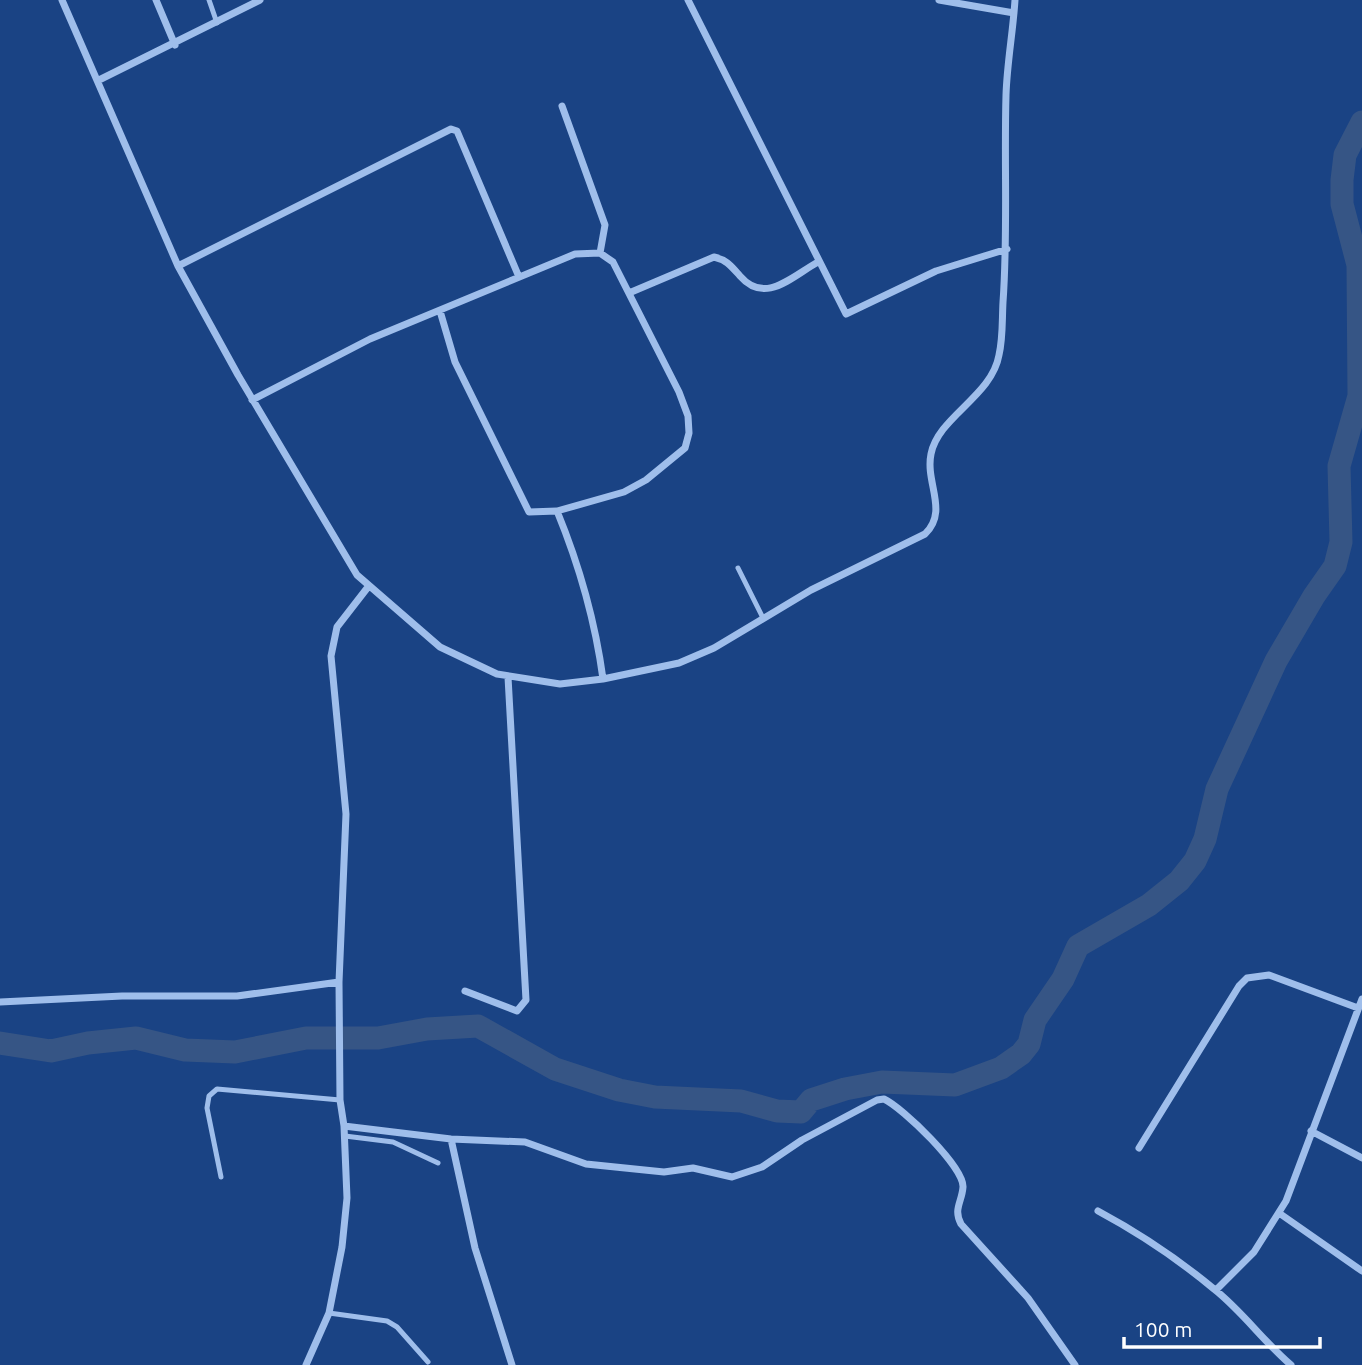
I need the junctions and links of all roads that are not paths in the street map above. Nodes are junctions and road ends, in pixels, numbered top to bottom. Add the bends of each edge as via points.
1 (62, 0) edge
2 (156, 0) edge
3 (209, 0) edge
4 (260, 0) edge
5 (688, 0) edge
6 (939, 0) edge
7 (1014, 0) edge
8 (250, 2) edge
9 (1014, 13) junction
10 (217, 23) junction
11 (175, 45) junction
12 (99, 80) junction
13 (562, 106) dead end
14 (1007, 249) junction
15 (600, 253) junction
16 (818, 262) junction
17 (178, 266) junction
18 (519, 277) junction
19 (629, 293) junction
20 (440, 311) junction
21 (252, 400) junction
22 (557, 512) junction
23 (738, 568) dead end
24 (368, 587) junction
25 (763, 618) junction
26 (508, 677) junction
27 (603, 680) junction
28 (338, 982) junction
29 (465, 992) dead end
30 (1362, 999) edge
31 (0, 1002) edge
32 (1358, 1008) junction
33 (340, 1101) junction
34 (344, 1126) junction
35 (1311, 1131) junction
36 (345, 1136) junction
37 (451, 1139) junction
38 (1139, 1148) dead end
39 (1362, 1158) edge
40 (438, 1163) dead end
41 (220, 1177) dead end
42 (1098, 1211) dead end
43 (1279, 1213) junction
44 (1362, 1271) edge
45 (1216, 1290) junction
46 (329, 1313) junction
47 (428, 1362) dead end
48 (306, 1365) edge
49 (512, 1365) edge
50 (1075, 1365) edge
51 (1292, 1365) edge

1 - 12 street
2 - 11 street
3 - 10 lane
4 - 8 street
5 - 16 street
6 - 9 street
7 - 9 street
8 - 10 street
9 - 14 street via 1006,94
10 - 11 street
11 - 12 street
12 - 17 street
13 - 15 street via 605,225
14 - 16 street via 936,271 846,314
14 - 25 street via 997,363 979,392 935,440 930,456 937,510 934,525 925,534
15 - 18 street via 575,254
15 - 19 street via 613,262
16 - 19 street via 759,291 750,288 726,260 714,257
17 - 18 street via 451,128 457,131
17 - 21 street
18 - 20 street
19 - 22 street via 688,416 685,448 624,492
20 - 21 street via 369,339
20 - 22 street via 455,362 528,512
21 - 24 street
22 - 27 street via 596,627
23 - 25 lane
24 - 26 street via 440,647
24 - 28 street via 337,627 331,656 346,814
25 - 27 street via 688,659
26 - 27 street via 560,684
26 - 29 street via 526,1000 517,1011
28 - 31 street via 237,996
28 - 33 street
30 - 32 street
32 - 35 street
32 - 38 street via 1269,975 1247,978
33 - 34 street
33 - 41 lane via 217,1089 209,1096 207,1108
34 - 36 street
34 - 37 street
35 - 39 street
35 - 43 street
36 - 40 lane via 398,1143
36 - 46 street via 346,1220
37 - 49 street via 475,1248
37 - 50 street via 532,1143 586,1164 654,1172 693,1168 732,1177 762,1167 802,1140 884,1099 919,1125 956,1172 963,1187 956,1213 961,1224 1028,1298
42 - 45 street via 1148,1237
43 - 44 street
43 - 45 street via 1254,1252
45 - 51 street
46 - 47 lane via 387,1321
46 - 48 street

